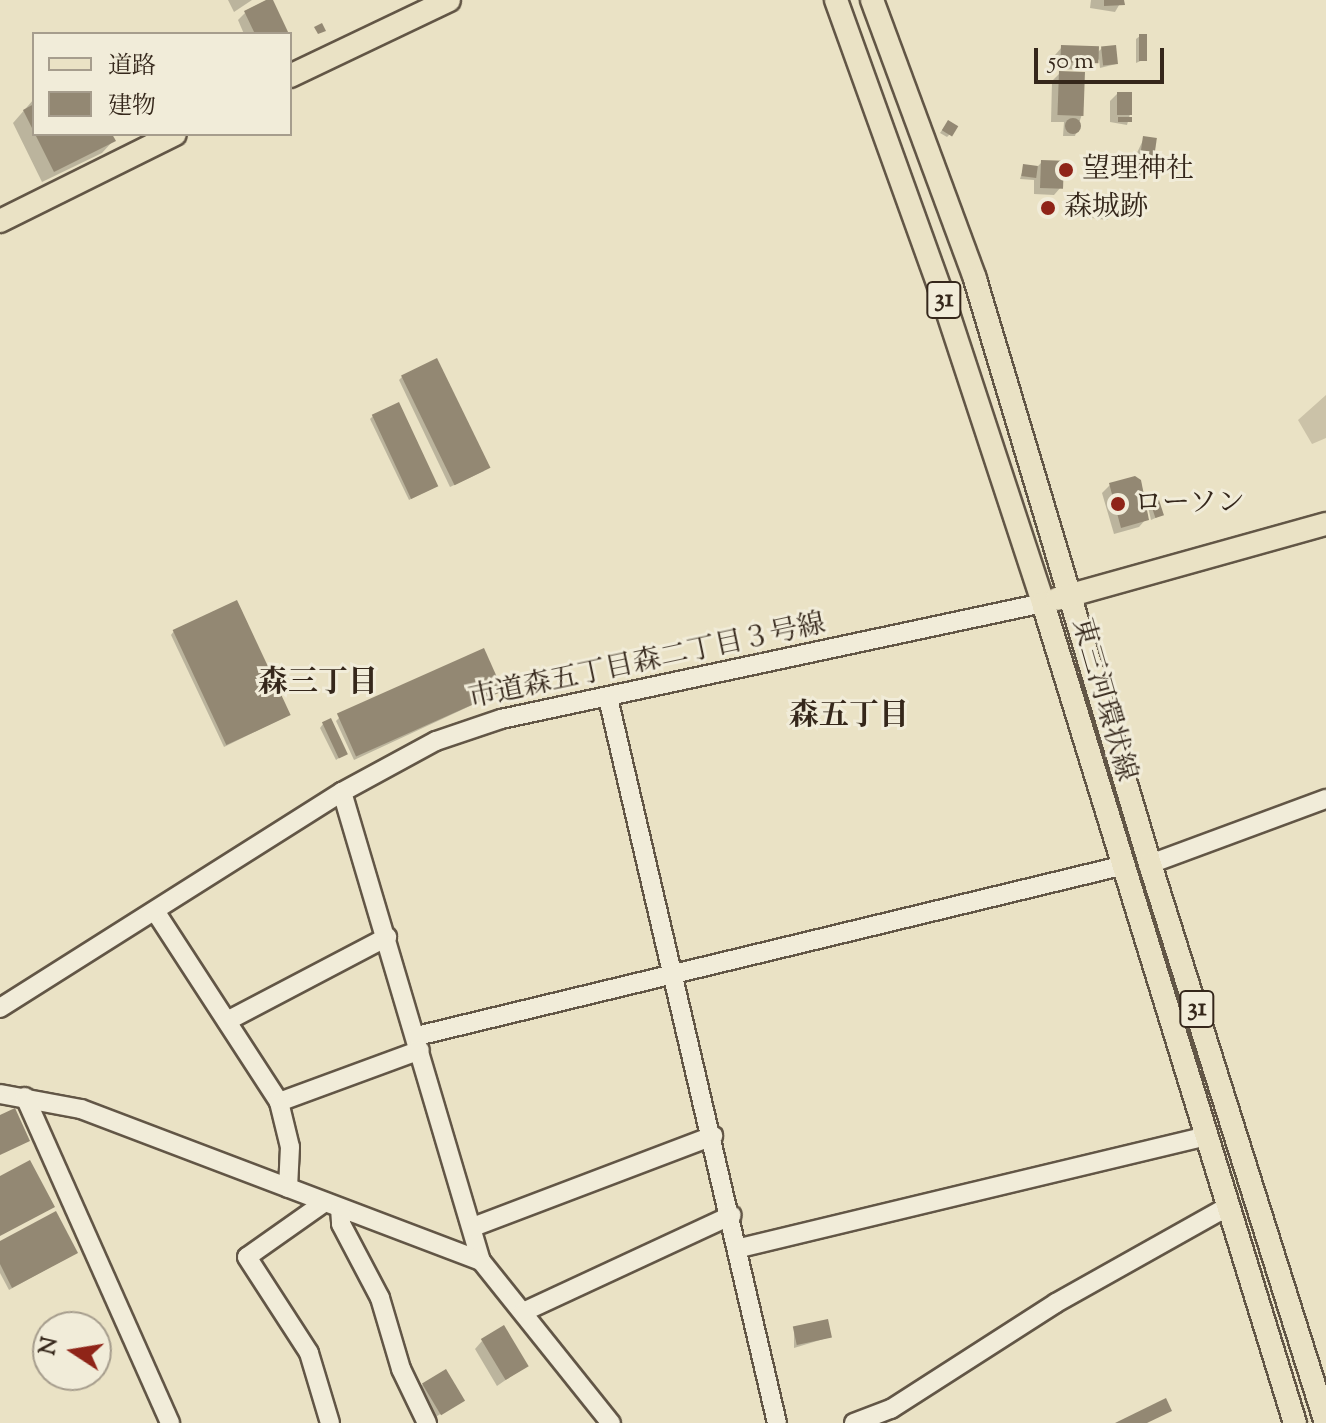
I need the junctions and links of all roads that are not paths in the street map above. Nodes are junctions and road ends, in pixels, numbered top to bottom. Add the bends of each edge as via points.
1 (449, 0) edge
2 (836, 0) edge
3 (872, 0) edge
4 (292, 75) edge
5 (171, 136) edge
6 (0, 221) edge
7 (1326, 524) edge
8 (1069, 595) junction
9 (1043, 603) junction
10 (608, 698) junction
11 (342, 792) junction
12 (1326, 799) edge
13 (1150, 864) junction
14 (1121, 866) junction
15 (155, 911) junction
16 (387, 937) junction
17 (674, 972) junction
18 (0, 1008) edge
19 (227, 1021) junction
20 (418, 1043) junction
21 (0, 1094) edge
22 (25, 1097) junction
23 (279, 1102) junction
24 (713, 1136) junction
25 (1204, 1137) junction
26 (288, 1188) junction
27 (333, 1205) junction
28 (1227, 1207) junction
29 (732, 1215) junction
30 (473, 1227) junction
31 (740, 1248) junction
32 (481, 1261) junction
33 (523, 1312) junction
34 (170, 1423) edge
35 (330, 1423) edge
36 (427, 1423) edge
37 (611, 1423) edge
38 (777, 1423) edge
39 (854, 1423) edge
40 (1295, 1423) edge
41 (1326, 1423) edge

1 - 4 main road
2 - 9 main road, 東三河環状線 / 31 via 940,289
3 - 8 main road, 東三河環状線 / 31 via 975,279
5 - 6 main road
7 - 8 main road
8 - 9 main road
8 - 13 main road, 東三河環状線 / 31
9 - 10 street, 市道森五丁目森二丁目３号線
9 - 14 main road, 東三河環状線 / 31
10 - 11 street, 市道森五丁目森二丁目３号線 via 461,731
10 - 17 street
11 - 15 street, 市道森五丁目森二丁目３号線
11 - 16 street
12 - 13 street
13 - 41 main road, 東三河環状線 / 31
14 - 17 street
14 - 25 main road, 東三河環状線 / 31
15 - 18 street, 市道森五丁目森二丁目３号線
15 - 19 street
16 - 19 street
16 - 20 street
17 - 20 street
17 - 24 street
19 - 23 street
20 - 23 street
20 - 30 street
21 - 22 street
22 - 26 street via 81,1109
22 - 34 street
23 - 26 street via 290,1147
24 - 29 street
24 - 30 street
25 - 28 main road, 東三河環状線 / 31
25 - 31 street
26 - 27 street
27 - 32 street
27 - 35 street via 247,1257 309,1353
27 - 36 street via 380,1298 401,1369
28 - 39 street via 1056,1303 891,1409
28 - 40 main road, 東三河環状線 / 31
29 - 31 street
29 - 33 street
30 - 32 street
31 - 38 street
32 - 33 street
33 - 37 street

